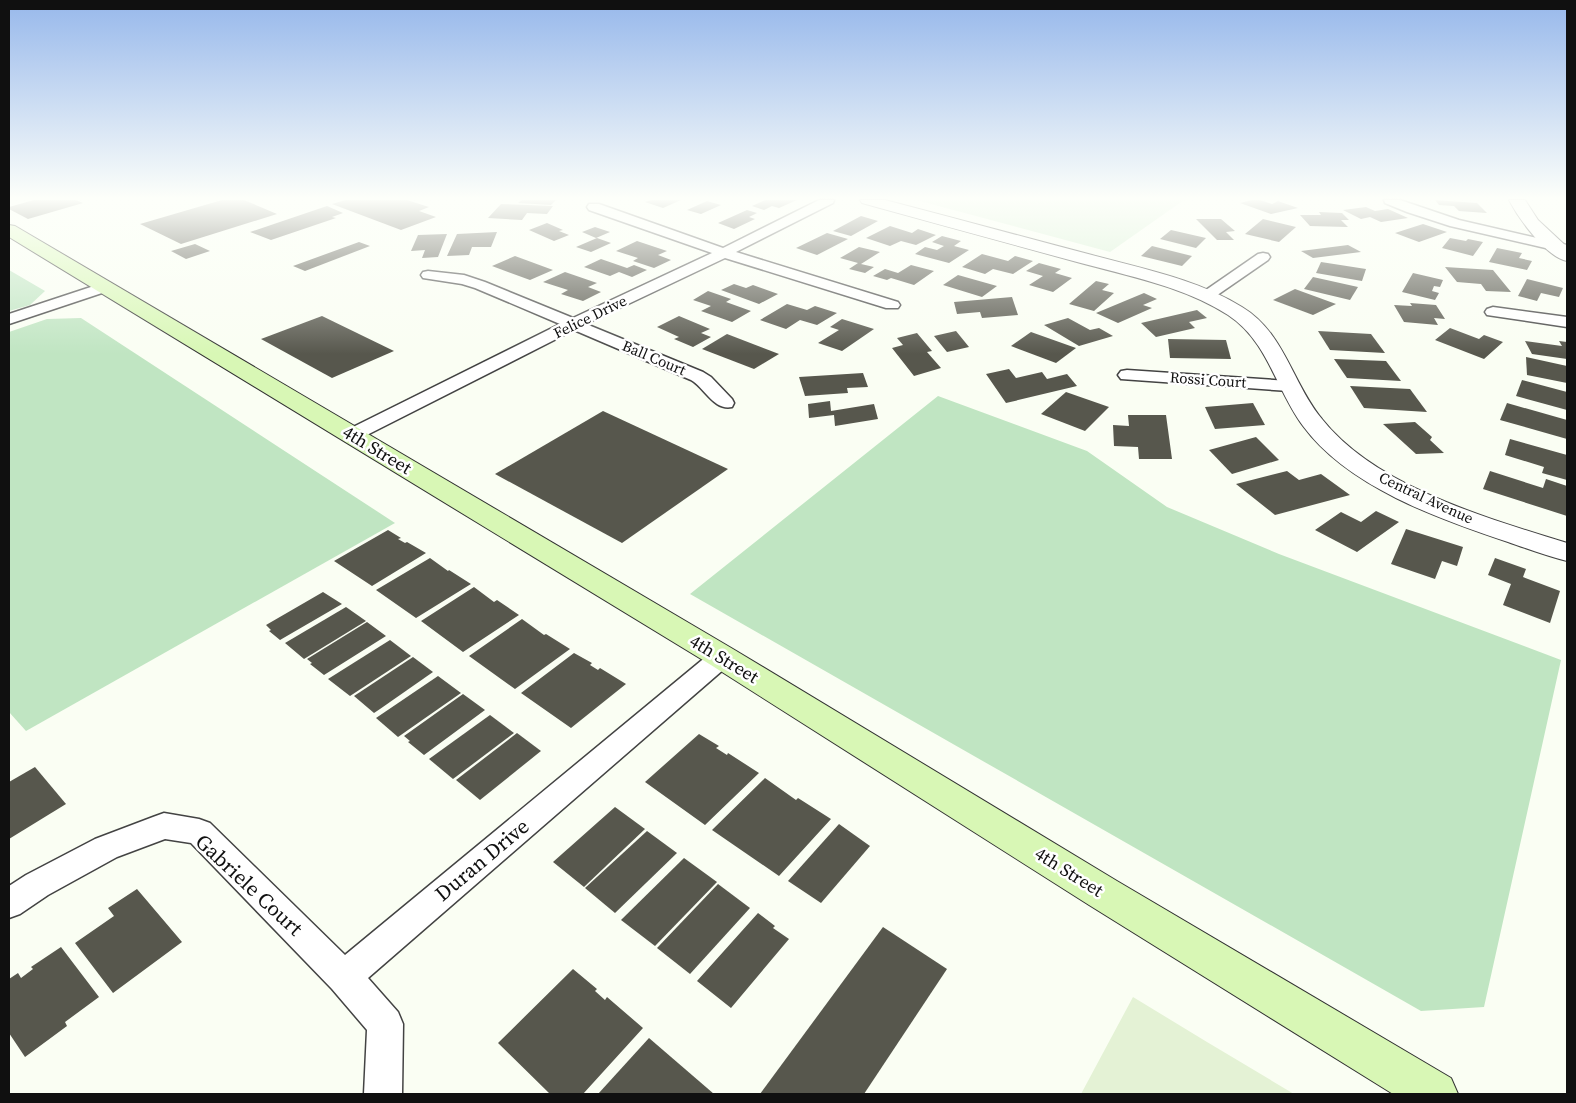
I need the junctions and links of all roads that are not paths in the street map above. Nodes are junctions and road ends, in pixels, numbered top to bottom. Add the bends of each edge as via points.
1 (46, 251) edge
2 (720, 251) edge
3 (727, 251) edge
4 (1058, 251) edge
5 (724, 253) junction
6 (1263, 257) dead end
7 (428, 276) dead end
8 (106, 287) junction
9 (1208, 295) junction
10 (892, 305) dead end
11 (1493, 312) dead end
12 (9, 319) edge
13 (1567, 322) edge
14 (574, 323) junction
15 (1126, 375) dead end
16 (1289, 386) junction
17 (725, 403) dead end
18 (352, 435) junction
19 (1567, 552) edge
20 (722, 657) junction
21 (9, 904) edge
22 (344, 977) junction
23 (383, 1094) edge
24 (1435, 1094) edge

1 - 8 main road, 4th Street
2 - 5 street
3 - 5 street, Felice Drive
4 - 9 street, Central Avenue
5 - 10 street
5 - 14 street, Felice Drive
6 - 9 street
7 - 14 street, Ball Court via 480,285
8 - 12 street
8 - 18 main road, 4th Street
9 - 16 street, Central Avenue via 1259,330
11 - 13 street
14 - 17 street, Ball Court via 697,376
14 - 18 street, Felice Drive
15 - 16 street, Rossi Court
16 - 19 street, Central Avenue via 1307,418 1321,434 1358,465 1381,479 1442,509
18 - 20 main road, 4th Street
20 - 22 street, Duran Drive
20 - 24 main road, 4th Street
21 - 22 street, Gabriele Court via 106,848 164,826 199,832
22 - 23 street via 385,1024

